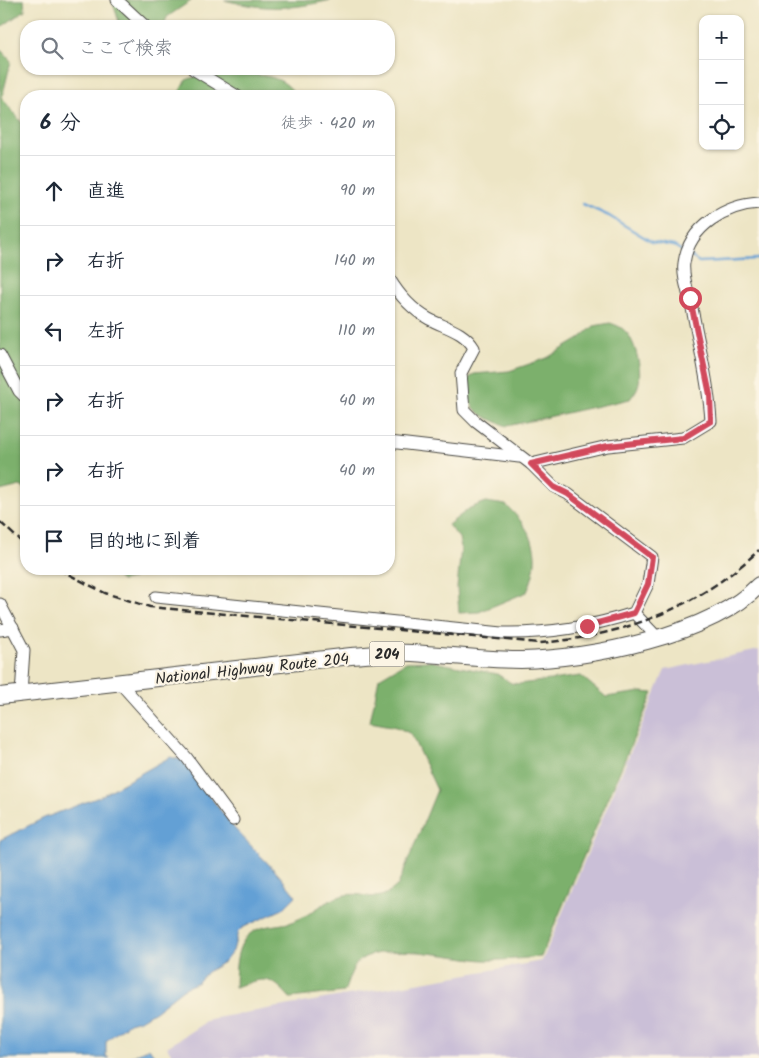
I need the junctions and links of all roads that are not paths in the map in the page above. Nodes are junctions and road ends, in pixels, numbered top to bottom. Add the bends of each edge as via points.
1 (117, 0) edge
2 (139, 20) edge
3 (202, 75) edge
4 (227, 90) edge
5 (759, 203) edge
6 (395, 288) edge
7 (0, 355) edge
8 (20, 392) edge
9 (395, 443) edge
10 (519, 457) junction
11 (531, 464) junction
12 (759, 585) edge
13 (156, 597) dead end
14 (0, 604) edge
15 (634, 613) junction
16 (13, 628) junction
17 (0, 630) edge
18 (658, 638) junction
19 (120, 683) junction
20 (21, 694) junction
21 (0, 696) edge
22 (232, 820) dead end

1 - 2 street
3 - 4 street
5 - 11 street via 741,204 720,213 692,241 684,263 710,395 711,421 683,438 608,446
6 - 10 street via 402,299 428,319 468,338 474,348 461,372 464,410
7 - 8 street
9 - 10 street
10 - 11 street
11 - 15 street via 554,487 652,557 648,584
12 - 18 highway, National Highway Route 204 / 204 via 745,600
13 - 15 street via 502,633 537,634 587,626
14 - 16 street
15 - 18 street
16 - 17 street
16 - 20 street via 24,650
18 - 19 highway, National Highway Route 204 / 204 via 588,653 522,660 409,653 351,656
19 - 20 highway, National Highway Route 204 / 204
19 - 22 street via 187,758
20 - 21 highway, National Highway Route 204 / 204

